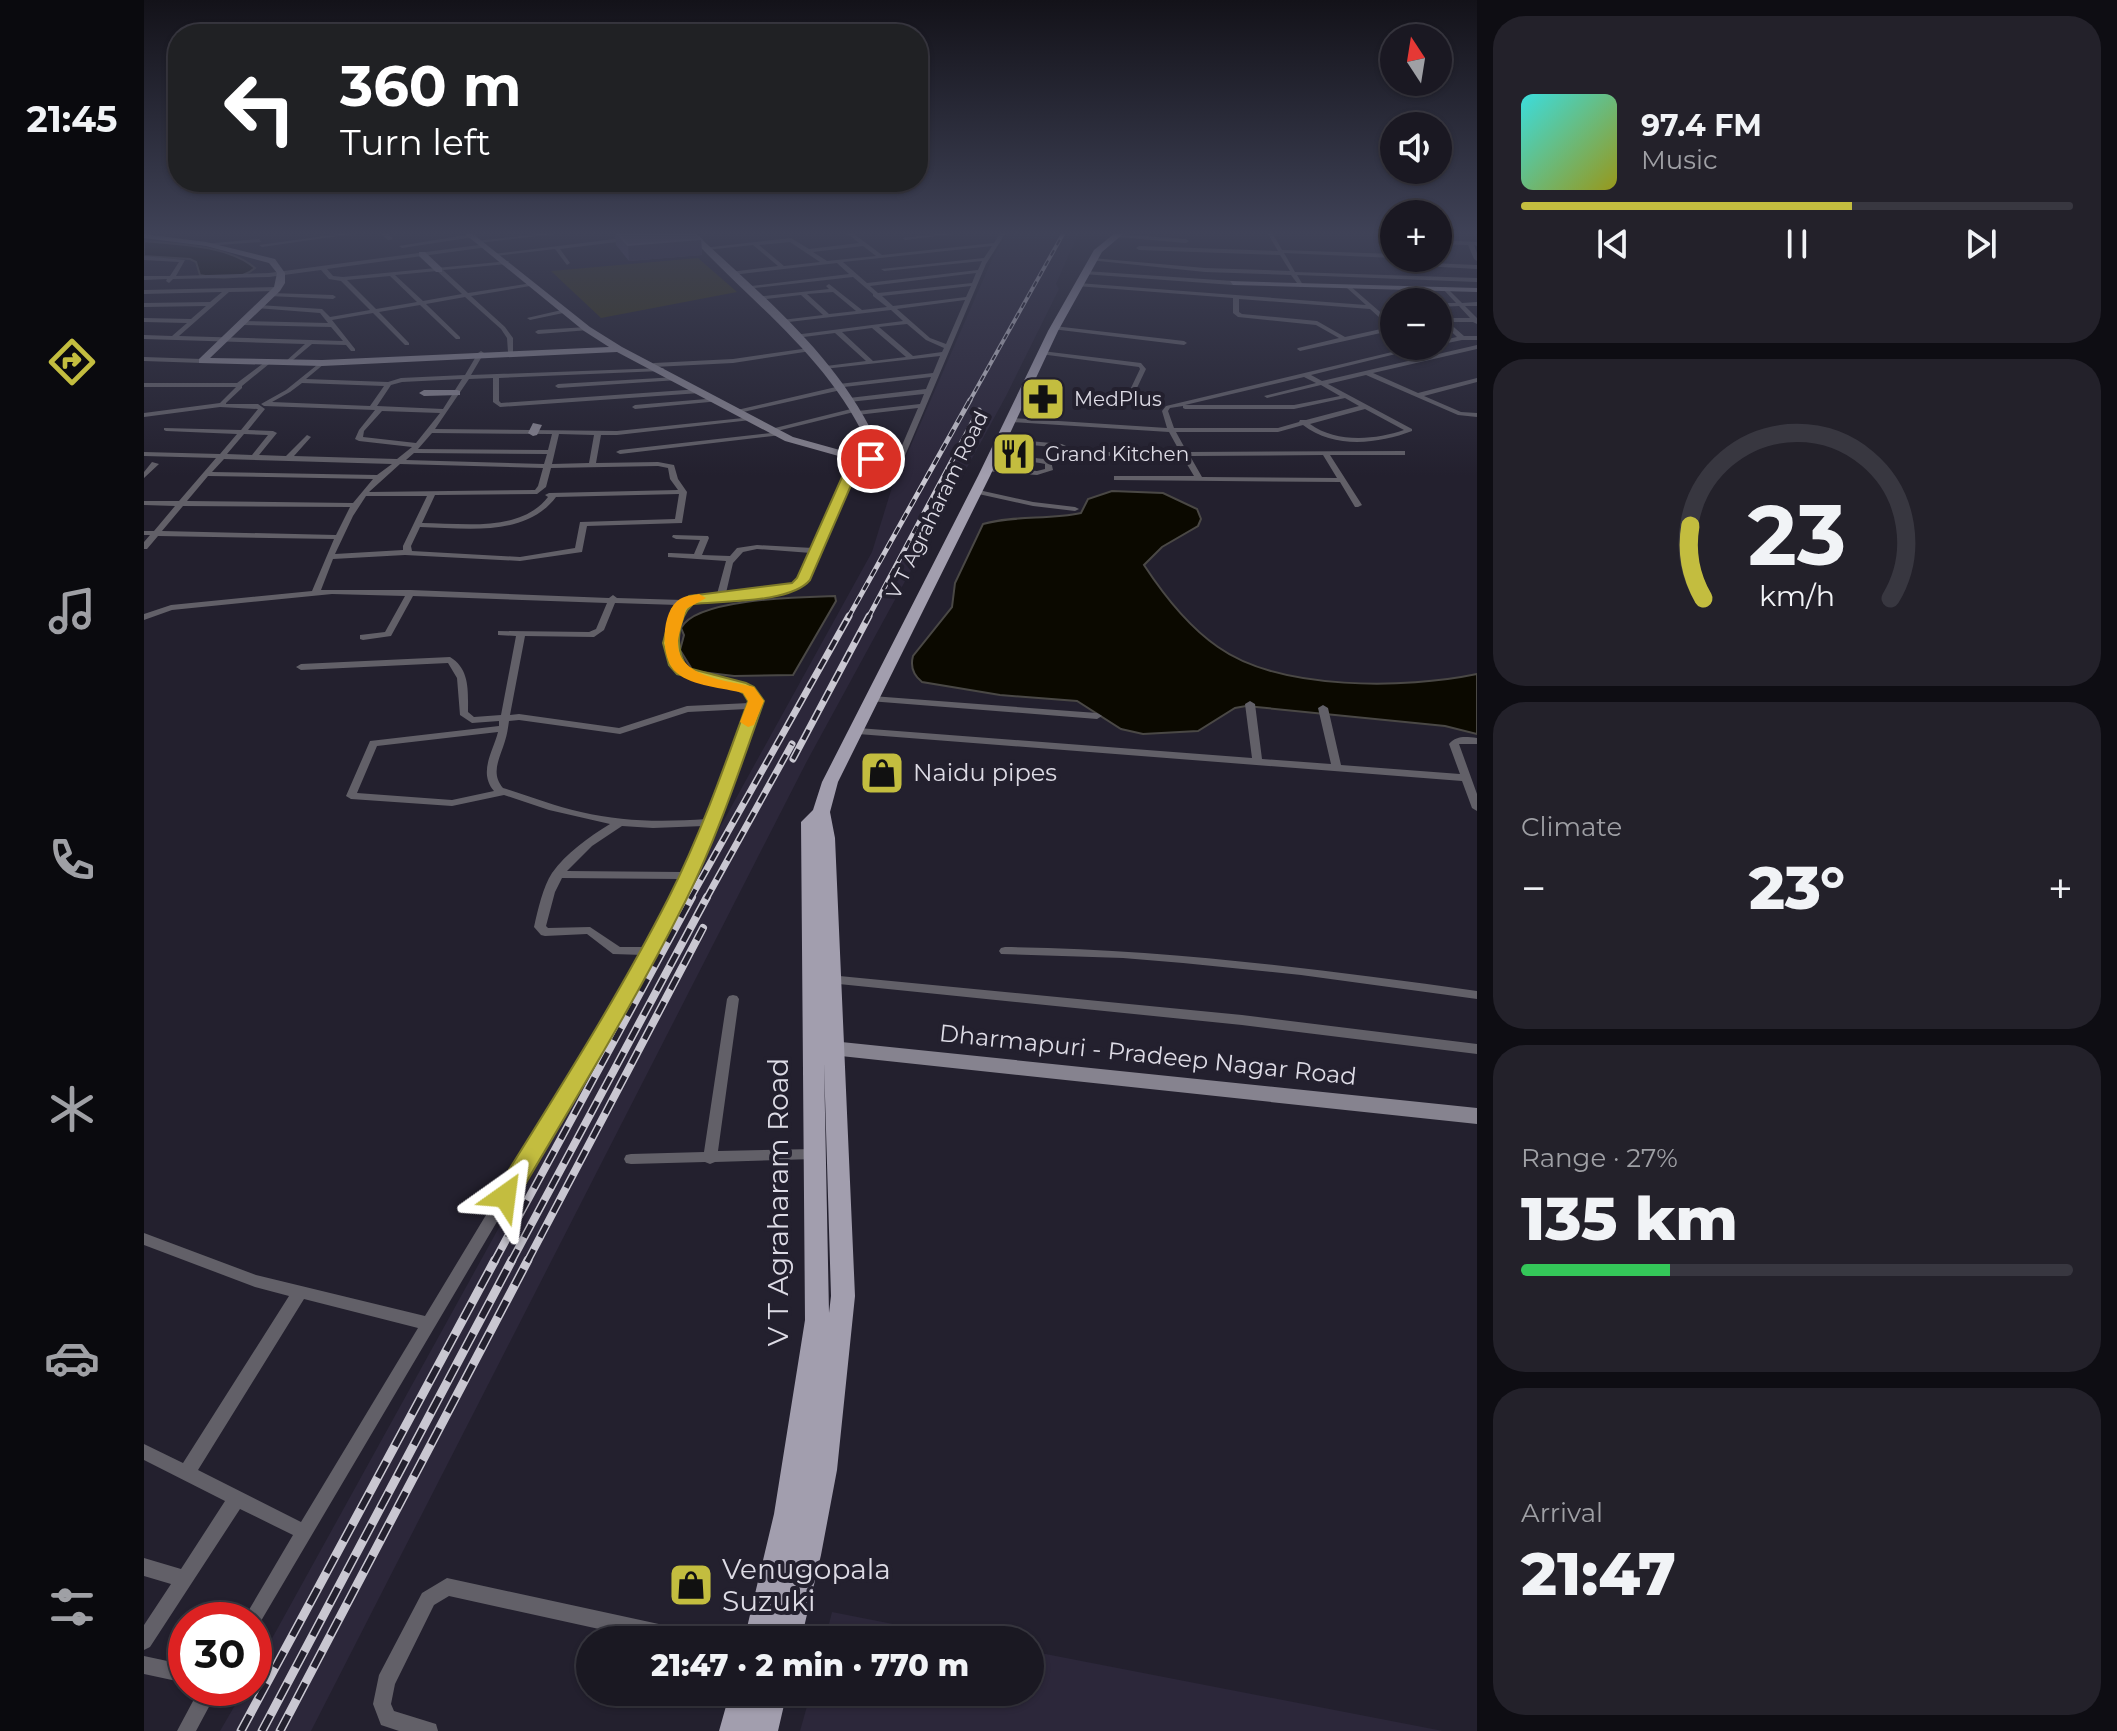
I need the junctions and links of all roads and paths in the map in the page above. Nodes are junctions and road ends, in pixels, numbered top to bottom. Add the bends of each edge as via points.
1 (201, 315) edge
2 (250, 315) edge
3 (324, 315) edge
4 (359, 315) edge
5 (378, 315) edge
6 (433, 315) edge
7 (488, 315) edge
8 (547, 315) edge
9 (570, 315) edge
10 (775, 315) edge
11 (836, 315) edge
12 (899, 315) edge
13 (962, 315) edge
14 (1062, 315) edge
15 (1238, 315) edge
16 (828, 316) joint
17 (530, 318) dead end
18 (1452, 319) edge
19 (144, 320) edge
20 (194, 321) junction
21 (1477, 321) edge
22 (331, 322) junction
23 (782, 322) junction
24 (908, 322) junction
25 (242, 323) junction
26 (873, 326) junction
27 (1054, 328) junction
28 (587, 329) junction
29 (1452, 329) edge
30 (837, 331) junction
31 (1380, 331) edge
32 (538, 332) dead end
33 (796, 336) junction
34 (144, 337) edge
35 (173, 338) junction
36 (458, 338) dead end
37 (1462, 338) junction
38 (1477, 338) edge
39 (225, 339) junction
40 (1344, 339) junction
41 (1452, 340) edge
42 (310, 342) junction
43 (347, 343) junction
44 (1184, 343) dead end
45 (407, 344) dead end
46 (1477, 347) edge
47 (619, 349) junction
48 (1300, 349) dead end
49 (353, 350) dead end
50 (809, 350) junction
51 (946, 351) junction
52 (511, 352) junction
53 (481, 353) junction
54 (1042, 353) junction
55 (1452, 353) edge
56 (1380, 356) edge
57 (912, 358) junction
58 (144, 360) edge
59 (1424, 360) edge
60 (202, 361) junction
61 (267, 363) junction
62 (287, 363) junction
63 (322, 363) junction
64 (872, 363) junction
65 (1347, 364) junction
66 (657, 367) junction
67 (826, 368) junction
68 (1369, 373) junction
69 (1304, 374) junction
70 (935, 375) junction
71 (496, 377) junction
72 (467, 378) junction
73 (676, 379) junction
74 (1477, 380) edge
75 (299, 381) junction
76 (389, 384) junction
77 (1323, 384) junction
78 (144, 385) edge
79 (239, 385) junction
80 (558, 386) dead end
81 (840, 387) junction
82 (1133, 390) dead end
83 (700, 391) junction
84 (929, 391) junction
85 (424, 393) dead end
86 (457, 393) junction
87 (1417, 395) junction
88 (1267, 396) dead end
89 (1347, 396) junction
90 (718, 400) junction
91 (849, 400) junction
92 (222, 405) junction
93 (262, 405) junction
94 (922, 406) junction
95 (1367, 406) junction
96 (635, 407) dead end
97 (1168, 407) junction
98 (376, 408) junction
99 (444, 411) junction
100 (739, 411) junction
101 (856, 412) junction
102 (144, 415) edge
103 (1477, 415) edge
104 (751, 418) junction
105 (1011, 420) junction
106 (1302, 421) junction
107 (675, 427) junction
108 (166, 429) dead end
109 (243, 429) junction
110 (1171, 430) junction
111 (429, 431) junction
112 (776, 432) junction
113 (556, 433) junction
114 (598, 433) junction
115 (307, 437) dead end
116 (683, 445) junction
117 (998, 447) junction
118 (416, 448) junction
119 (1059, 449) dead end
120 (551, 452) junction
121 (620, 452) dead end
122 (1184, 453) junction
123 (1325, 453) junction
124 (1402, 453) dead end
125 (144, 454) edge
126 (1108, 454) dead end
127 (220, 455) junction
128 (255, 456) junction
129 (289, 457) junction
130 (690, 459) dead end
131 (867, 461) junction
132 (394, 463) junction
133 (155, 464) dead end
134 (547, 466) junction
135 (592, 466) junction
136 (987, 469) junction
137 (205, 474) junction
138 (144, 476) edge
139 (376, 477) junction
140 (1117, 478) dead end
141 (1199, 478) junction
142 (1342, 480) junction
143 (977, 491) junction
144 (537, 492) junction
145 (683, 492) junction
146 (363, 494) junction
147 (431, 495) junction
148 (554, 495) junction
149 (144, 503) edge
150 (180, 504) junction
151 (356, 505) junction
152 (1358, 505) dead end
153 (1075, 509) dead end
154 (417, 525) junction
155 (144, 533) edge
156 (154, 534) junction
157 (339, 537) junction
158 (676, 537) dead end
159 (144, 547) edge
160 (814, 551) junction
161 (407, 552) junction
162 (671, 555) dead end
163 (331, 557) junction
164 (697, 557) junction
165 (731, 559) junction
166 (316, 592) junction
167 (411, 593) junction
168 (721, 596) junction
169 (613, 598) junction
170 (684, 603) junction
171 (144, 617) edge
172 (501, 633) dead end
173 (521, 633) junction
174 (363, 637) dead end
175 (301, 667) dead end
176 (872, 699) junction
177 (1250, 704) dead end
178 (753, 706) junction
179 (1323, 708) dead end
180 (1097, 716) dead end
181 (504, 723) junction
182 (858, 731) junction
183 (1477, 741) edge
184 (1257, 762) junction
185 (1337, 768) junction
186 (1471, 784) edge
187 (505, 792) junction
188 (1477, 808) edge
189 (710, 822) junction
190 (619, 824) junction
191 (557, 874) junction
192 (687, 876) junction
193 (651, 951) junction
194 (1005, 951) dead end
195 (822, 978) junction
196 (1477, 995) edge
197 (733, 999) dead end
198 (824, 1048) junction
199 (1477, 1049) edge
200 (1477, 1116) edge
201 (815, 1154) junction
202 (631, 1159) dead end
203 (710, 1159) junction
204 (144, 1239) edge
205 (300, 1292) junction
206 (430, 1324) junction
207 (144, 1452) edge
208 (187, 1472) junction
209 (237, 1498) junction
210 (304, 1532) junction
211 (144, 1567) edge
212 (184, 1579) junction
213 (263, 1602) edge
214 (627, 1626) edge
215 (762, 1626) edge
216 (790, 1626) edge
217 (144, 1641) edge
218 (144, 1665) edge
219 (168, 1670) edge
220 (200, 1706) edge
221 (741, 1706) edge
222 (768, 1706) edge
223 (186, 1731) edge
224 (429, 1731) edge
225 (735, 1731) edge
226 (762, 1731) edge

1 - 20 street
2 - 25 street
3 - 22 street
4 - 22 street
5 - 45 street
6 - 36 street
7 - 52 street via 510,338
8 - 17 street
9 - 28 street
10 - 23 street
11 - 16 street
12 - 24 street
13 - 51 street
14 - 27 main road, V T Agraharam Road
15 - 40 street via 1317,323
16 - 23 street
18 - 21 street
19 - 20 street
20 - 35 street
22 - 25 street
22 - 43 street
23 - 33 street
24 - 26 street
24 - 51 street
25 - 39 street
26 - 30 street
26 - 57 street
27 - 44 street
27 - 54 main road, V T Agraharam Road
28 - 32 street
28 - 47 street
29 - 37 street
30 - 33 street
30 - 64 street
31 - 40 street
33 - 50 street
34 - 35 street
35 - 39 street
37 - 38 street
37 - 41 street
39 - 42 street
39 - 60 street
40 - 48 street
42 - 43 street
42 - 62 street
43 - 49 street
46 - 55 street
47 - 52 street
47 - 66 street
50 - 66 street
50 - 67 street
51 - 57 street
51 - 70 street
52 - 53 street
53 - 63 street
53 - 72 street
54 - 82 street via 1141,365
54 - 105 main road, V T Agraharam Road
56 - 65 street
57 - 64 street
58 - 60 street
59 - 68 street
60 - 61 street
61 - 62 street
61 - 79 street
62 - 63 street
63 - 75 street
64 - 67 street
65 - 68 street
65 - 69 street
66 - 71 street
66 - 73 street
67 - 81 street
68 - 77 street
68 - 87 street
69 - 77 street
69 - 97 street
70 - 81 street
70 - 84 street
71 - 72 street
71 - 83 street via 500,405
72 - 76 street
72 - 86 street
73 - 80 street
73 - 83 street
74 - 87 street
75 - 76 street
75 - 93 street
76 - 98 street
77 - 88 street
77 - 89 street
78 - 79 street
79 - 92 street
81 - 91 street
81 - 100 street
83 - 90 street
84 - 91 street
84 - 94 street
85 - 86 street
86 - 99 street
87 - 103 street via 1465,416
89 - 95 street
89 - 97 street via 1294,407
90 - 96 street
90 - 100 street
91 - 101 street
92 - 93 street
92 - 102 street
93 - 98 street
93 - 109 street
94 - 101 street
94 - 131 street via 900,458
95 - 106 street
95 - 106 street via 1410,430 1333,437
97 - 110 street
98 - 99 street
98 - 118 street via 359,439
99 - 111 street
100 - 104 street
101 - 112 street
101 - 131 street via 876,451
104 - 107 street
104 - 112 street
105 - 110 street
105 - 117 main road, V T Agraharam Road
106 - 110 street via 1278,430
107 - 114 street
107 - 116 street
108 - 109 street
109 - 127 street
109 - 128 street via 273,433
110 - 122 street
111 - 113 street
111 - 118 street
112 - 116 street
112 - 131 street
113 - 114 street
113 - 120 street
114 - 135 street
115 - 129 street
116 - 121 street
116 - 130 street
117 - 119 street
117 - 136 main road, V T Agraharam Road
117 - 136 street via 1048,463 1049,470
118 - 120 street
118 - 132 street
120 - 134 street
122 - 123 street
122 - 126 street
122 - 141 street
123 - 124 street
123 - 142 street
125 - 127 street
127 - 128 street
127 - 137 street
128 - 129 street
129 - 132 street
131 - 160 street via 849,475
132 - 134 street
132 - 139 street
133 - 138 street
134 - 135 street
134 - 144 street
135 - 145 street via 667,466
136 - 143 main road, V T Agraharam Road
137 - 139 street
137 - 150 street
139 - 146 street
140 - 141 street
141 - 142 street
142 - 152 street
143 - 153 street
143 - 176 main road, V T Agraharam Road
144 - 147 street
144 - 148 street
145 - 148 street
145 - 161 street via 679,521 583,524 579,550 520,559
146 - 147 street
146 - 151 street
147 - 154 street
148 - 154 street via 546,508 515,523
149 - 150 street
150 - 151 street
150 - 156 street
151 - 157 street
154 - 161 street
155 - 156 street
156 - 157 street
156 - 159 street
157 - 163 street
158 - 164 street via 705,538
160 - 165 street via 751,547
160 - 168 street via 796,586
161 - 163 street
162 - 164 street
163 - 166 street
164 - 165 street
165 - 168 street
166 - 167 street
166 - 171 street via 171,608
167 - 169 street
167 - 174 street via 388,634
168 - 170 street
169 - 170 street
169 - 173 street via 595,633
170 - 178 street via 670,643 675,661 696,677 749,690 756,697
172 - 173 street
173 - 181 street
175 - 181 street via 450,660 464,686 467,718
176 - 180 street
176 - 182 main road, V T Agraharam Road
177 - 184 street
178 - 181 street via 687,709 620,731 558,720
178 - 189 street
179 - 185 street
181 - 187 street via 502,746 491,760 491,781
181 - 187 street via 373,743 351,796 452,803
182 - 184 street
182 - 195 main road, V T Agraharam Road via 830,782 821,812 826,830
183 - 186 street via 1454,742
184 - 185 street
185 - 186 street
186 - 188 street
187 - 190 street via 585,819
189 - 190 street
189 - 192 street
190 - 191 street via 582,846
191 - 192 street
191 - 193 street via 542,930 590,931 617,951
192 - 193 street
193 - 206 street
194 - 196 street via 1229,963
195 - 198 main road, V T Agraharam Road
195 - 199 street
197 - 203 street
198 - 200 street, Dharmapuri - Pradeep Nagar Road
198 - 201 main road, V T Agraharam Road
198 - 216 main road, V T Agraharam Road via 843,1296 839,1356 807,1562
201 - 203 street
201 - 215 main road, V T Agraharam Road via 817,1320 788,1514
202 - 203 street
204 - 205 street via 255,1281
205 - 206 street
205 - 208 street
206 - 210 street
207 - 208 street
208 - 209 street
209 - 210 street
209 - 212 street
210 - 213 street
211 - 212 street
212 - 217 street
214 - 224 street via 447,1587 428,1599 382,1695 388,1718
218 - 219 street
220 - 223 street
221 - 225 main road
222 - 226 main road

